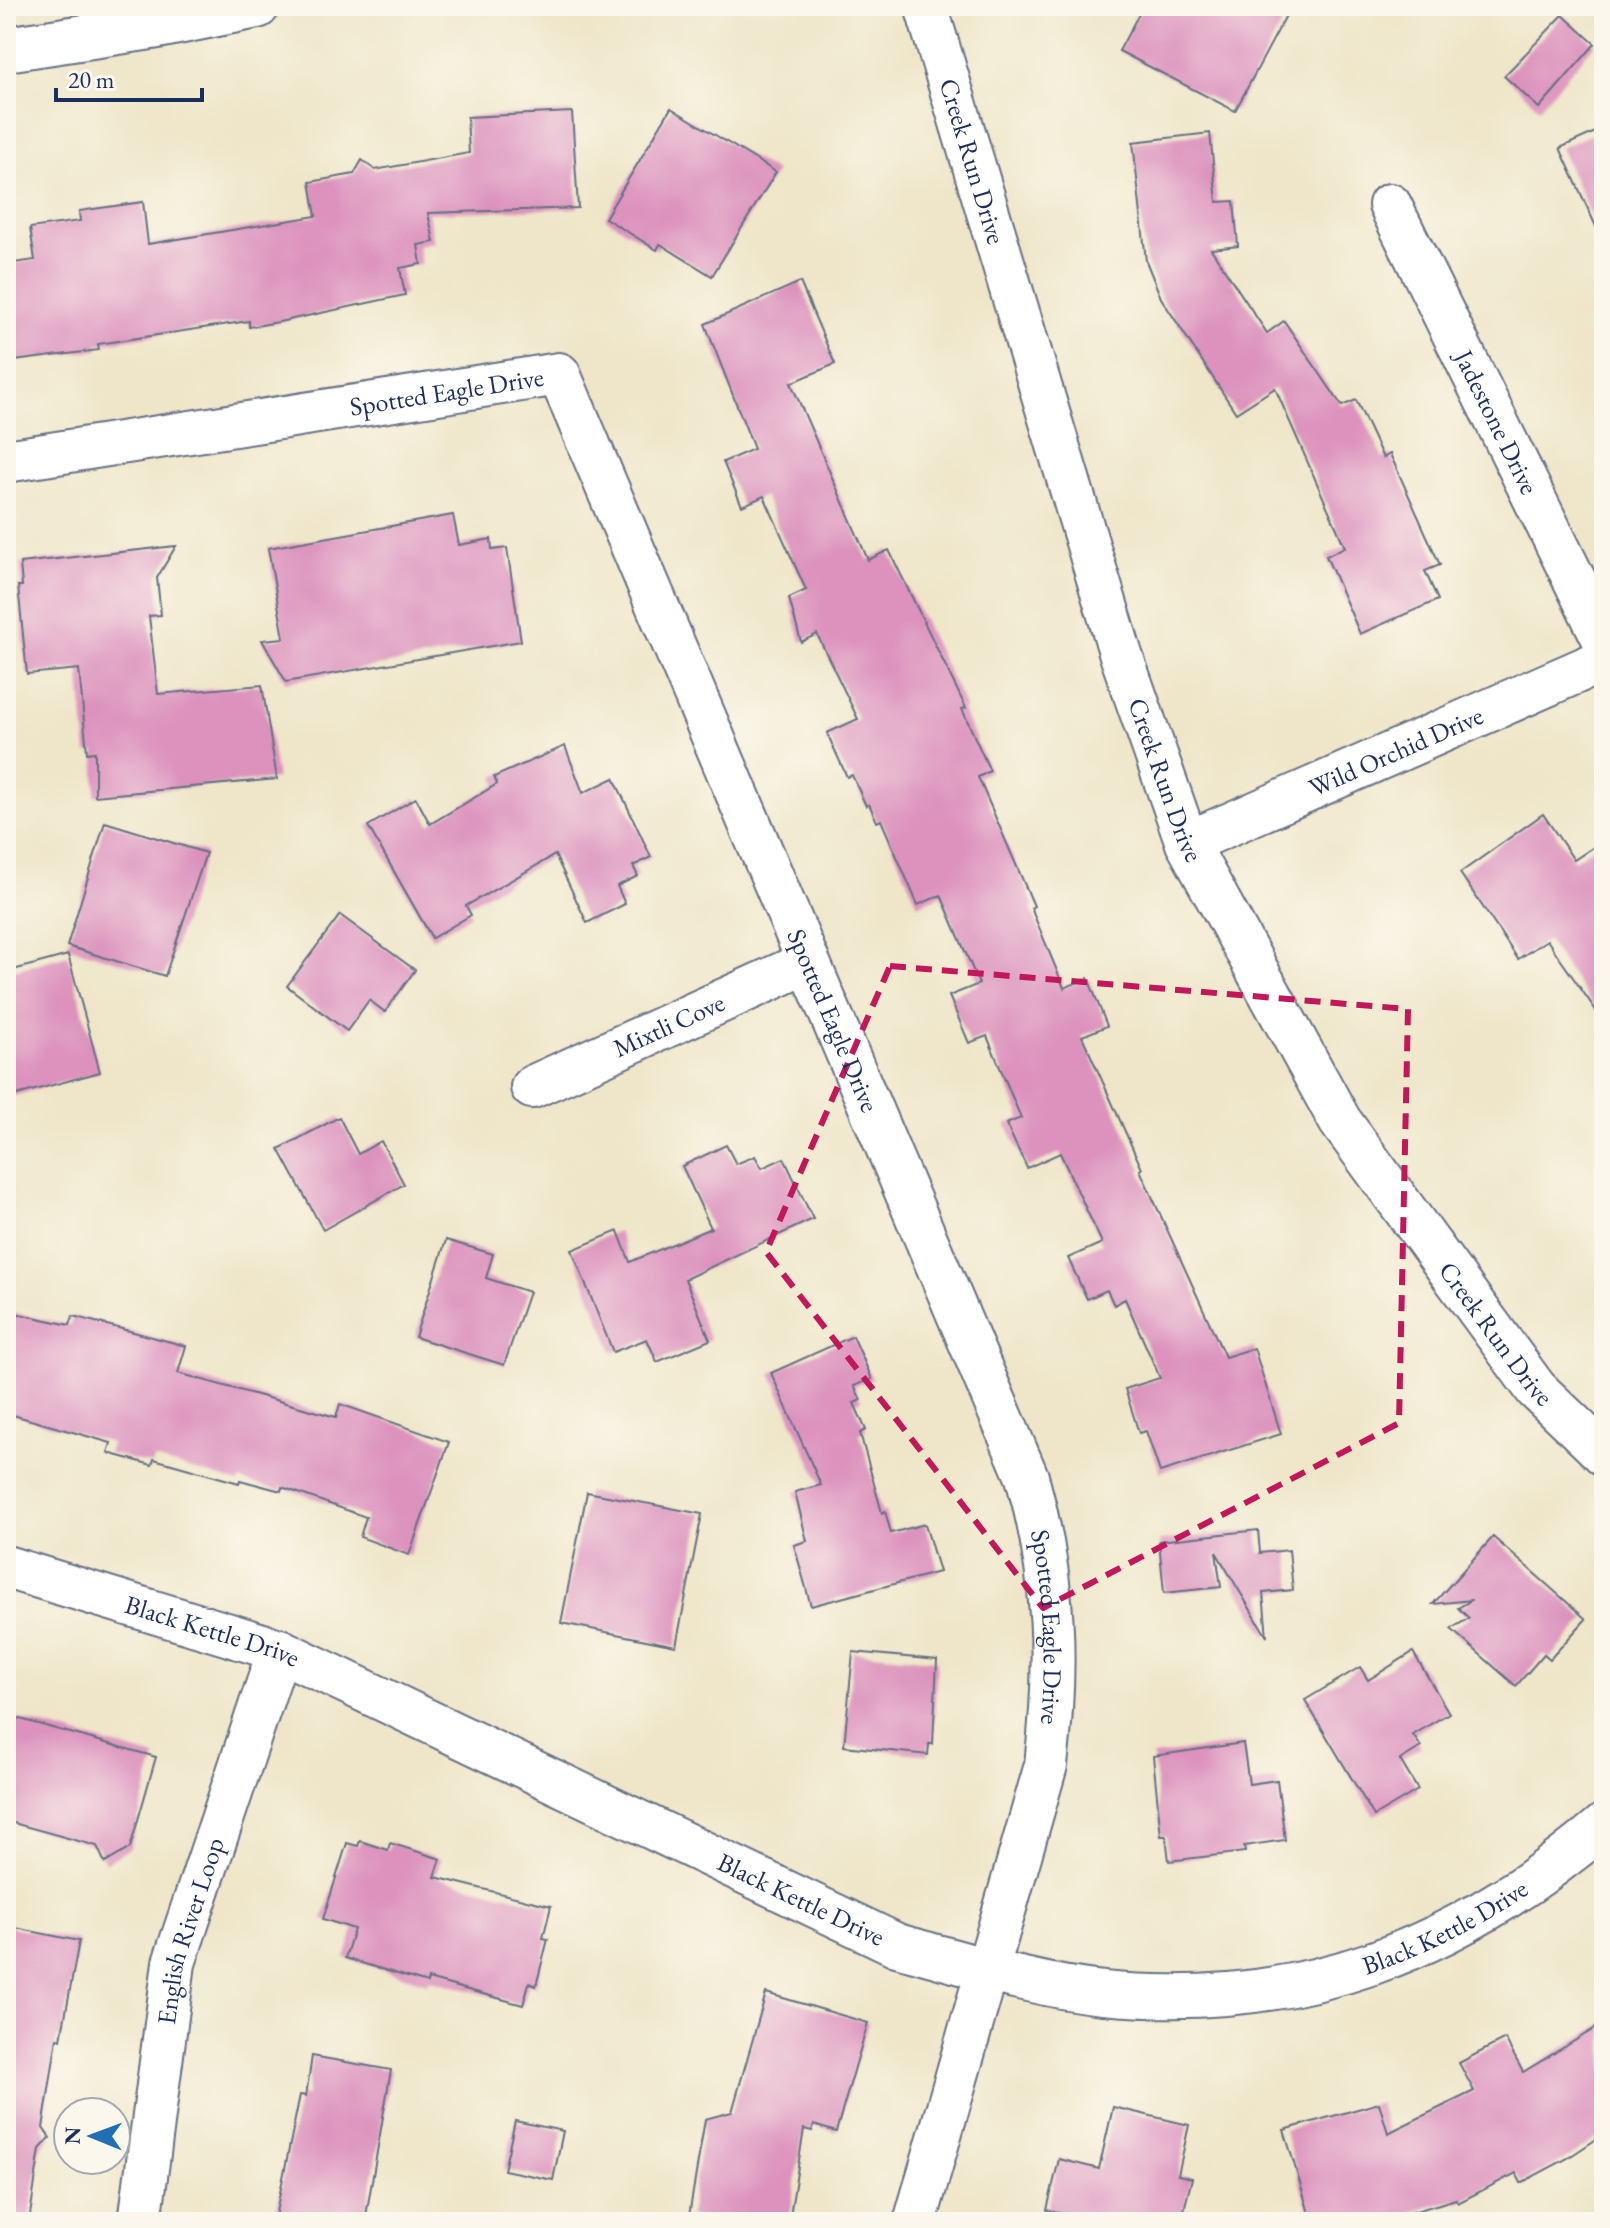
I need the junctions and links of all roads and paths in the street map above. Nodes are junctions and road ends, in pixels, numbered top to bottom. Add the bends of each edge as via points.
1 (257, 6) edge
2 (926, 6) edge
3 (6, 49) edge
4 (1390, 205) dead end
5 (6, 461) edge
6 (1604, 640) edge
7 (1604, 660) edge
8 (1187, 843) junction
9 (806, 963) junction
10 (532, 1087) dead end
11 (1604, 1454) edge
12 (6, 1567) edge
13 (279, 1650) junction
14 (1604, 1825) edge
15 (990, 1970) junction
16 (140, 2222) edge
17 (915, 2222) edge

1 - 3 street
2 - 8 street, Creek Run Drive via 1121,655
4 - 6 street, Jadestone Drive
5 - 9 street, Spotted Eagle Drive via 559,374
7 - 8 street, Wild Orchid Drive
8 - 11 street, Creek Run Drive via 1340,1121 1536,1389
9 - 10 street, Mixtli Cove
9 - 15 street, Spotted Eagle Drive via 1027,1477 1043,1533 1055,1688 1046,1765
12 - 13 street, Black Kettle Drive
13 - 15 street, Black Kettle Drive via 897,1945
13 - 16 street, English River Loop via 174,1963
14 - 15 street, Black Kettle Drive via 1547,1873 1466,1924 1402,1954 1331,1977 1188,1996 1102,1993
15 - 17 street, Spotted Eagle Drive

